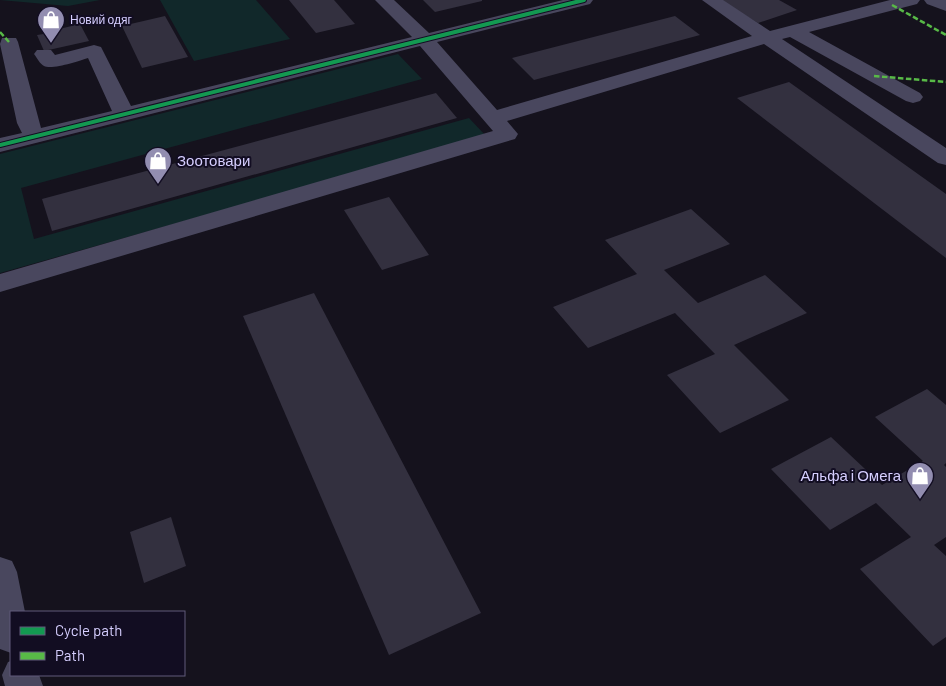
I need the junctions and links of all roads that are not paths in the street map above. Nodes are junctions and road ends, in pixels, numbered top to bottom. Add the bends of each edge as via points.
1 (384, 0) edge
2 (584, 0) edge
3 (711, 0) edge
4 (911, 0) edge
5 (933, 0) edge
6 (946, 6) edge
7 (792, 31) junction
8 (424, 38) junction
9 (766, 38) junction
10 (10, 42) dead end
11 (44, 54) dead end
12 (913, 97) dead end
13 (124, 114) junction
14 (493, 118) junction
15 (34, 136) junction
16 (0, 145) edge
17 (946, 158) edge
18 (0, 283) edge
19 (0, 572) edge
20 (10, 630) edge

1 - 8 street
2 - 8 street
3 - 9 street
4 - 7 street
5 - 6 street
7 - 9 street
7 - 12 street
8 - 13 street
8 - 14 street
9 - 14 street
9 - 17 street
10 - 15 street via 28,123
11 - 13 street via 50,62 93,43
13 - 15 street
14 - 18 street via 507,134
15 - 16 street
19 - 20 street

